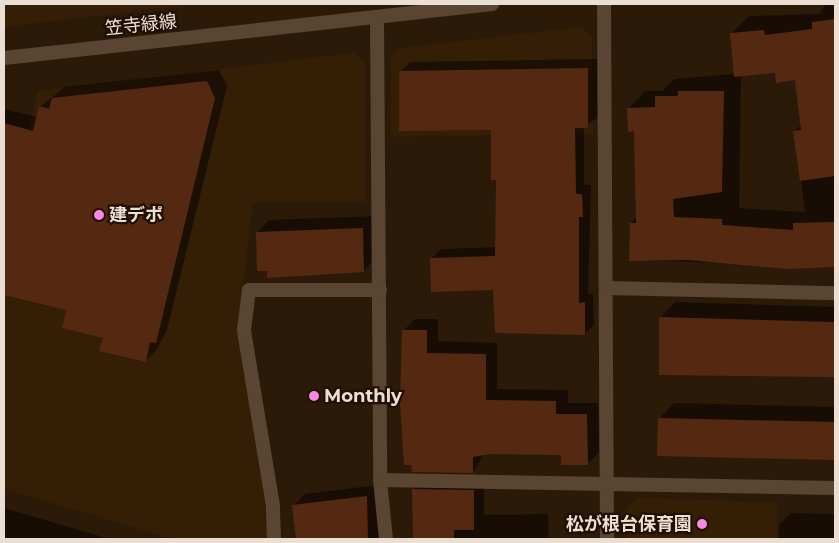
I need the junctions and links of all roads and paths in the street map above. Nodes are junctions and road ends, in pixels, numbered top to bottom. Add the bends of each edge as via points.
1 (492, 4) edge
2 (604, 4) edge
3 (377, 18) junction
4 (4, 58) edge
5 (606, 288) junction
6 (380, 290) junction
7 (835, 293) edge
8 (380, 480) junction
9 (607, 484) junction
10 (835, 488) edge
11 (274, 539) edge
12 (386, 539) edge
13 (607, 539) edge

1 - 3 street, 笠寺緑線
2 - 5 street
3 - 4 street, 笠寺緑線
3 - 6 street
5 - 7 street
5 - 9 street
6 - 8 street
6 - 11 street via 249,290 244,330 273,506
8 - 9 street
8 - 12 street
9 - 10 street
9 - 13 street

